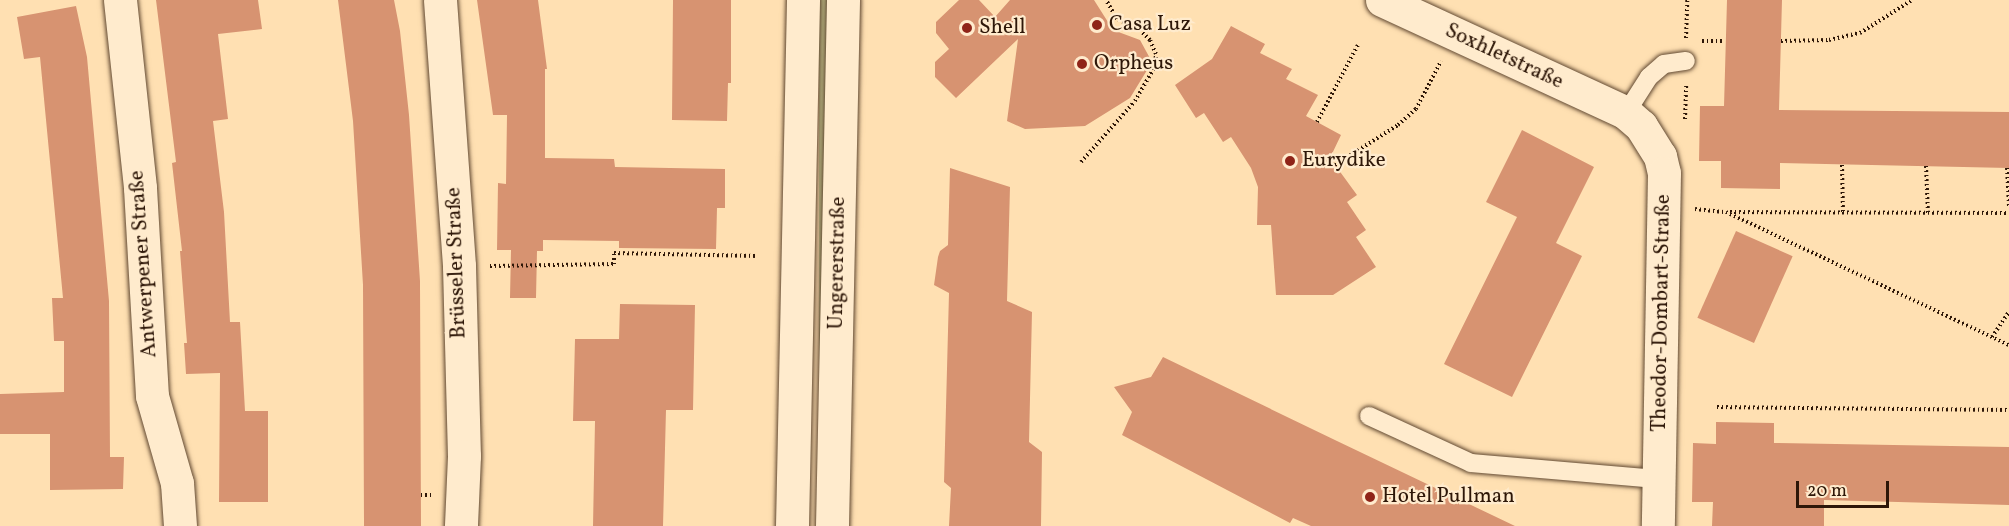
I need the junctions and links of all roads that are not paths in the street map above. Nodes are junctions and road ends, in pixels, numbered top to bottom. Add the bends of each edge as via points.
1 (120, 0) edge
2 (440, 0) edge
3 (803, 0) edge
4 (843, 0) edge
5 (1382, 0) edge
6 (1686, 61) dead end
7 (1626, 113) junction
8 (1369, 417) dead end
9 (1659, 479) junction
10 (180, 526) edge
11 (461, 526) edge
12 (792, 526) edge
13 (832, 526) edge
14 (1658, 526) edge

1 - 10 street, Antwerpener Straße via 140,188 152,396 177,483
2 - 11 street, Brüsseler Straße via 459,266 464,456
3 - 12 street, Ungererstraße
4 - 13 street, Ungererstraße
5 - 7 street, Soxhletstraße
6 - 7 lane via 1664,64 1649,77
7 - 9 street, Theodor-Dombart-Straße via 1653,142 1664,173
8 - 9 lane via 1471,463
9 - 14 street, Theodor-Dombart-Straße

